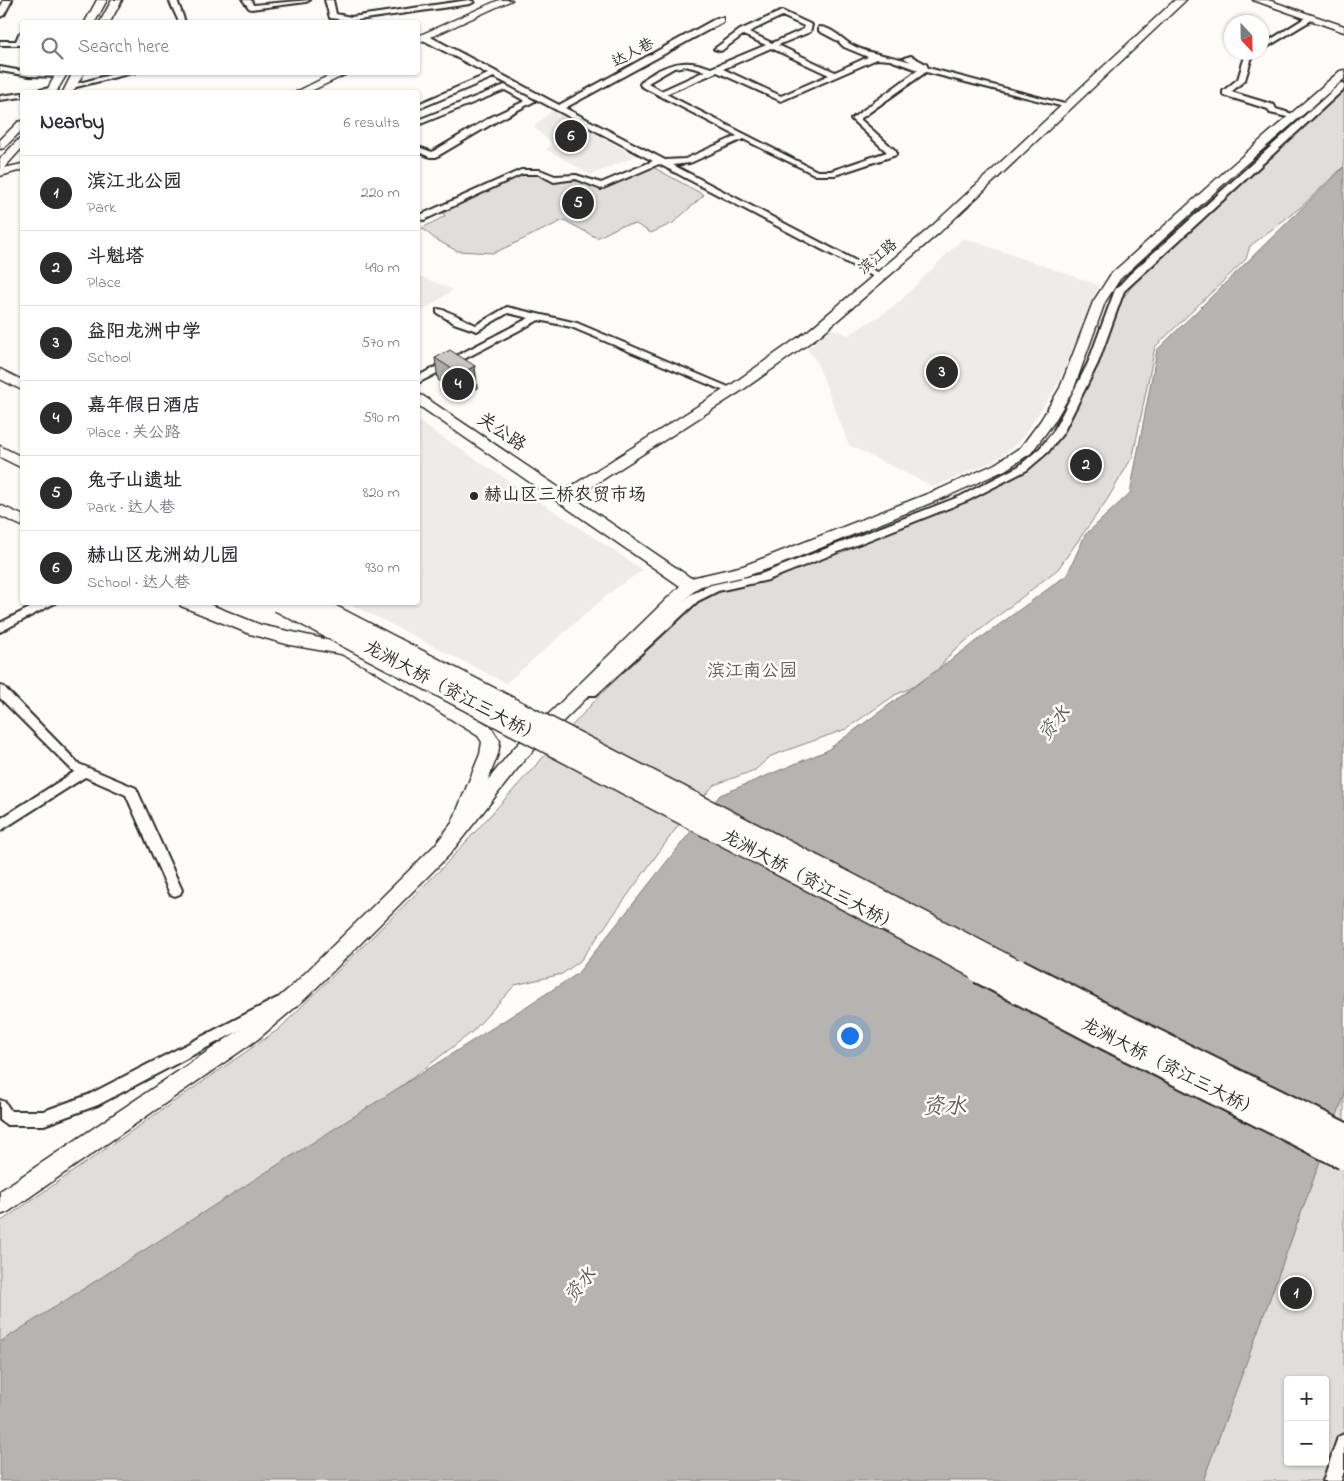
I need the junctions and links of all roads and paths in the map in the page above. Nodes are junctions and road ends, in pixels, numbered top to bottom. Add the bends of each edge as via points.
1 (8, 0) edge
2 (102, 0) edge
3 (117, 0) edge
4 (247, 0) edge
5 (306, 0) edge
6 (330, 0) edge
7 (507, 0) edge
8 (1181, 0) edge
9 (1258, 0) edge
10 (175, 1) edge
11 (469, 1) edge
12 (485, 10) junction
13 (0, 15) edge
14 (1311, 18) junction
15 (91, 20) edge
16 (106, 20) edge
17 (181, 20) edge
18 (720, 20) dead end
19 (822, 29) dead end
20 (1344, 29) edge
21 (742, 32) junction
22 (421, 39) edge
23 (20, 40) edge
24 (0, 43) edge
25 (1269, 44) edge
26 (771, 45) junction
27 (718, 49) dead end
28 (877, 56) junction
29 (908, 58) dead end
30 (1248, 60) edge
31 (0, 69) edge
32 (714, 70) junction
33 (926, 70) junction
34 (20, 72) edge
35 (1344, 73) edge
36 (494, 74) junction
37 (61, 75) edge
38 (77, 75) edge
39 (123, 75) edge
40 (339, 75) edge
41 (835, 75) junction
42 (1344, 85) edge
43 (70, 89) edge
44 (53, 90) edge
45 (306, 90) edge
46 (660, 94) junction
47 (20, 95) edge
48 (440, 97) junction
49 (1, 99) edge
50 (420, 106) edge
51 (458, 106) junction
52 (1068, 106) junction
53 (559, 108) junction
54 (1292, 117) junction
55 (420, 122) edge
56 (20, 126) edge
57 (10, 137) junction
58 (20, 138) edge
59 (745, 139) junction
60 (20, 144) edge
61 (0, 146) edge
62 (420, 150) edge
63 (661, 162) junction
64 (0, 166) edge
65 (20, 168) edge
66 (0, 174) edge
67 (691, 178) junction
68 (421, 218) dead end
69 (880, 277) junction
70 (440, 310) dead end
71 (539, 316) junction
72 (0, 374) edge
73 (420, 379) edge
74 (20, 385) edge
75 (733, 391) junction
76 (420, 400) edge
77 (0, 436) edge
78 (20, 448) edge
79 (0, 451) edge
80 (20, 462) edge
81 (564, 498) junction
82 (0, 510) edge
83 (20, 521) edge
84 (690, 585) junction
85 (46, 605) edge
86 (201, 605) edge
87 (285, 605) edge
88 (314, 605) edge
89 (0, 628) edge
90 (0, 690) edge
91 (584, 700) dead end
92 (85, 771) junction
93 (0, 826) edge
94 (460, 827) junction
95 (175, 890) dead end
96 (300, 992) junction
97 (0, 1107) edge
98 (1344, 1135) edge
99 (1344, 1157) edge
100 (0, 1204) edge
101 (1344, 1443) edge
102 (1332, 1481) edge

1 - 13 street
2 - 15 street
3 - 16 street
4 - 5 street via 251,6
6 - 11 street via 333,16 351,18 406,7 417,10
7 - 12 street
8 - 52 street, 滨江路
9 - 14 street
10 - 17 street
11 - 12 street
12 - 22 street
14 - 20 street
14 - 25 street
18 - 53 street, 达人巷
19 - 28 street via 847,45
21 - 26 street
21 - 26 street via 782,13 808,25 807,30
21 - 27 street
22 - 36 street
23 - 24 street via 18,43
26 - 32 street
26 - 41 street
28 - 33 street
28 - 41 street
29 - 33 street
30 - 54 street via 1241,80 1226,93
31 - 34 street
32 - 41 street via 780,99
32 - 46 street
32 - 46 street via 696,64 678,64 644,84
33 - 52 street
33 - 59 street via 855,118 893,153 832,173 816,173
35 - 54 street
36 - 48 street
36 - 53 street
37 - 44 street
38 - 43 street
39 - 43 street
40 - 45 street
42 - 91 street via 1120,290 1093,363 1058,433 1022,468 956,501 764,577 715,588 694,598
46 - 59 street
47 - 49 street
48 - 50 street
48 - 51 street
51 - 55 street
51 - 62 street via 505,87 531,101 433,155
52 - 69 street, 滨江路
53 - 63 street
54 - 84 street via 1115,277 1099,302 1067,388 1048,422 1026,450 1000,467 946,492 746,571
56 - 57 street
57 - 58 street
57 - 61 street
59 - 63 street via 687,161
59 - 67 street via 695,166
60 - 64 street
63 - 67 street
63 - 68 street via 601,186 576,177 554,179 540,172 521,172
65 - 66 street
67 - 69 street
69 - 75 street, 滨江路 via 814,333
70 - 71 street via 457,321 478,328 507,310
71 - 73 street
71 - 75 street via 583,329
72 - 74 street
75 - 81 street, 滨江路
76 - 81 street, 关公路
77 - 78 main road
79 - 80 main road
81 - 84 street, 关公路
82 - 83 street
84 - 94 street via 519,754
85 - 89 street
86 - 94 street via 256,630 345,649 484,731 490,741 489,754
87 - 99 main road, 龙洲大桥（资江三大桥）, bridge via 1111,1040
88 - 98 main road, 龙洲大桥（资江三大桥）, bridge via 1120,1024
90 - 92 street via 75,767
92 - 93 street
92 - 95 street via 131,792
94 - 96 street via 436,856
96 - 97 street via 93,1100 44,1118 6,1118
96 - 100 street via 251,1033
101 - 102 street

